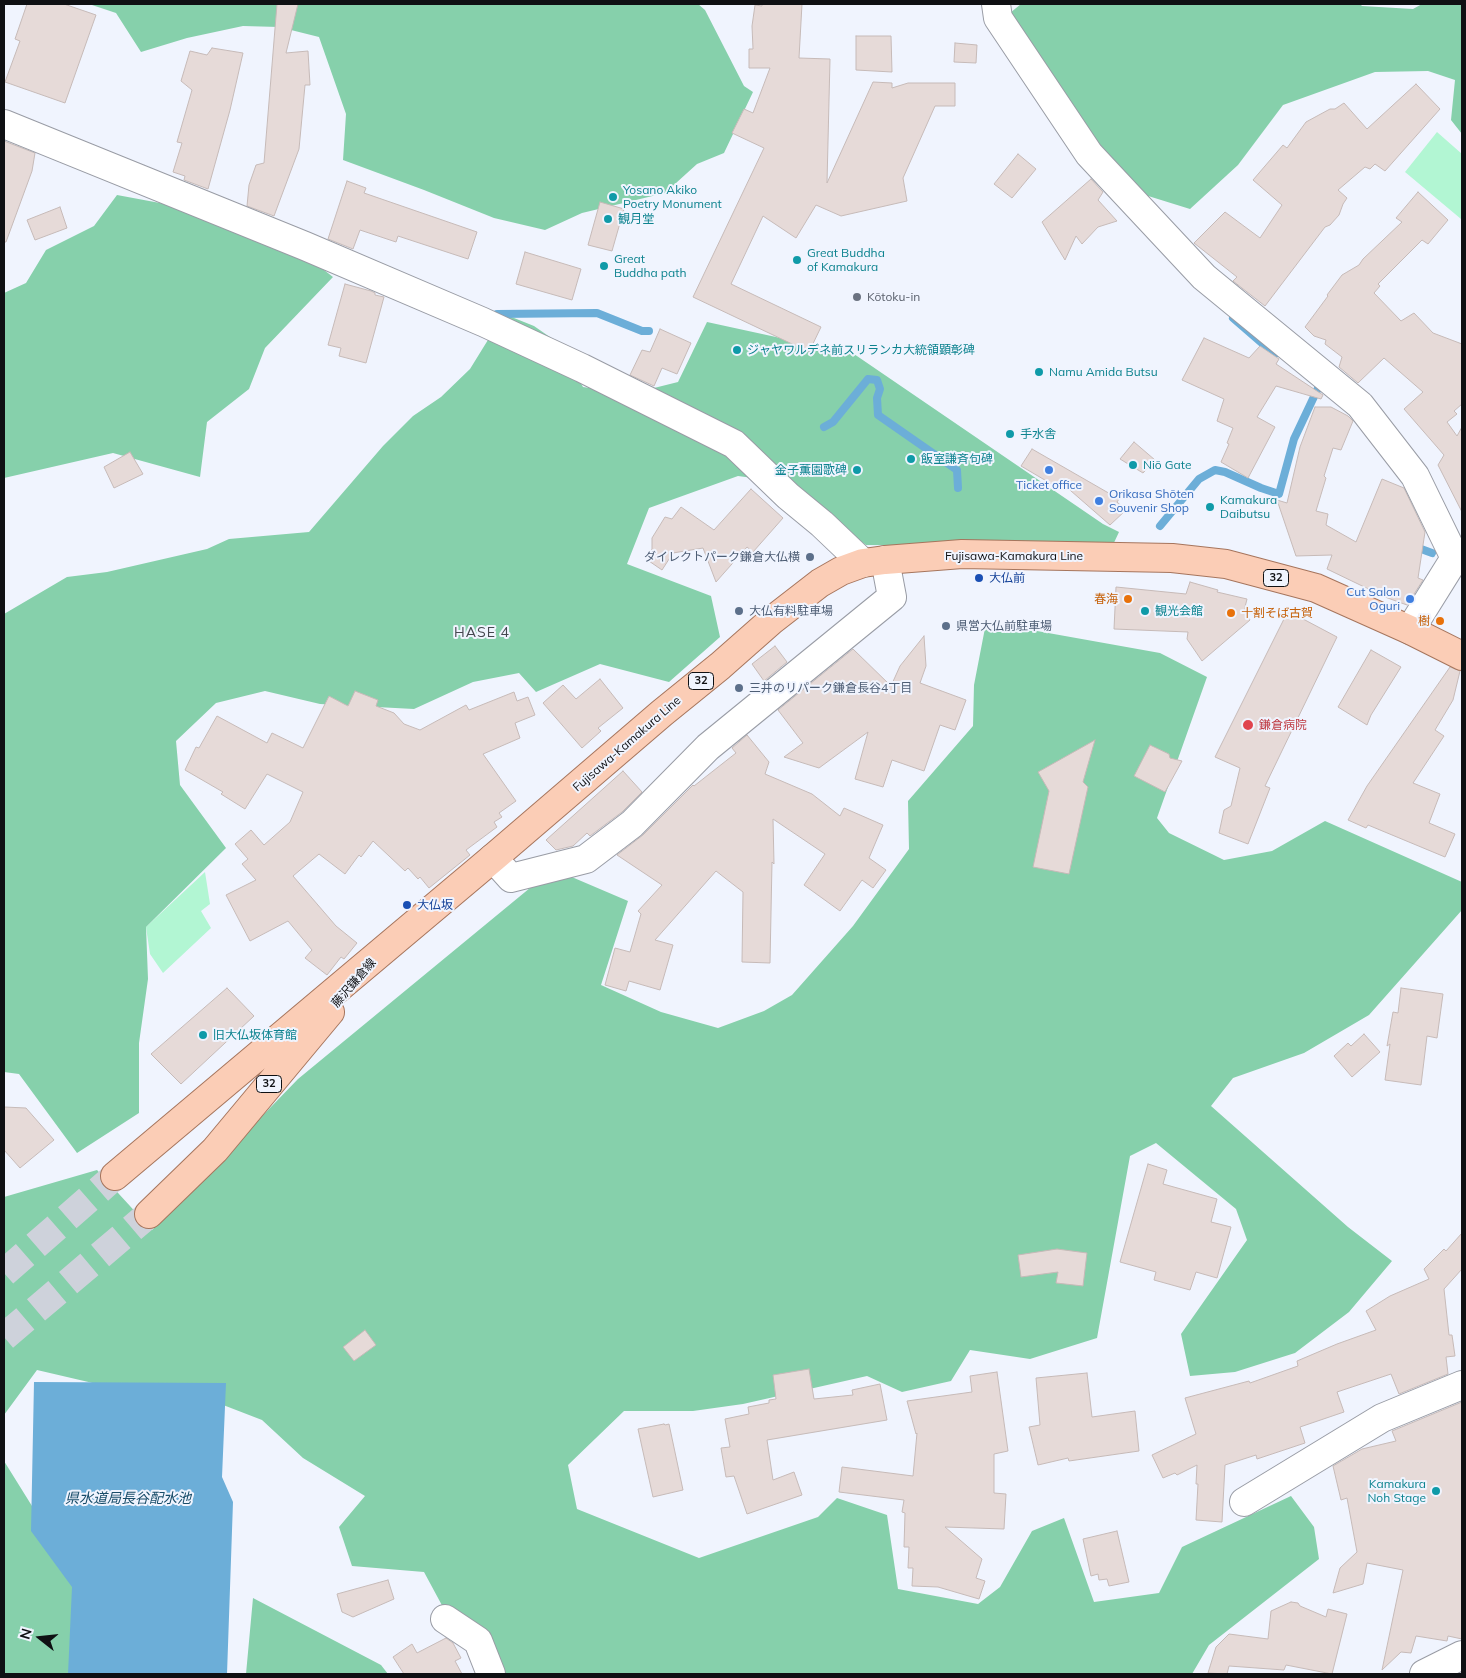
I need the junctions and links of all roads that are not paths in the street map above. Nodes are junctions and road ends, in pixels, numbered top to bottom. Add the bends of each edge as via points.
1 (996, 4) edge
2 (4, 124) edge
3 (1460, 556) edge
4 (874, 562) junction
5 (1410, 630) junction
6 (1462, 656) edge
7 (493, 858) junction
8 (384, 948) junction
9 (115, 1176) tunnel mouth
10 (149, 1214) tunnel mouth
11 (1462, 1385) edge
12 (1244, 1502) dead end
13 (445, 1619) dead end
14 (1462, 1655) edge
15 (491, 1674) edge
16 (1424, 1674) edge

1 - 3 street via 998,18 1089,154 1204,277 1360,405 1415,476
2 - 4 street via 483,322 734,444 788,496
3 - 5 street
4 - 5 main road, Fujisawa-Kamakura Line / 32 via 962,554 1172,558 1226,564 1316,588
4 - 7 main road, Fujisawa-Kamakura Line / 32 via 841,571 820,583 771,621
4 - 7 street via 892,597 708,747 632,824 586,859 511,878
5 - 6 main road, Fujisawa-Kamakura Line / 32
7 - 8 main road, Fujisawa-Kamakura Line / 32
8 - 9 main road, 藤沢鎌倉線 / 32
8 - 10 main road, 藤沢鎌倉線 / 32 via 215,1150
11 - 12 street via 1382,1418
13 - 15 street via 478,1641
14 - 16 street

